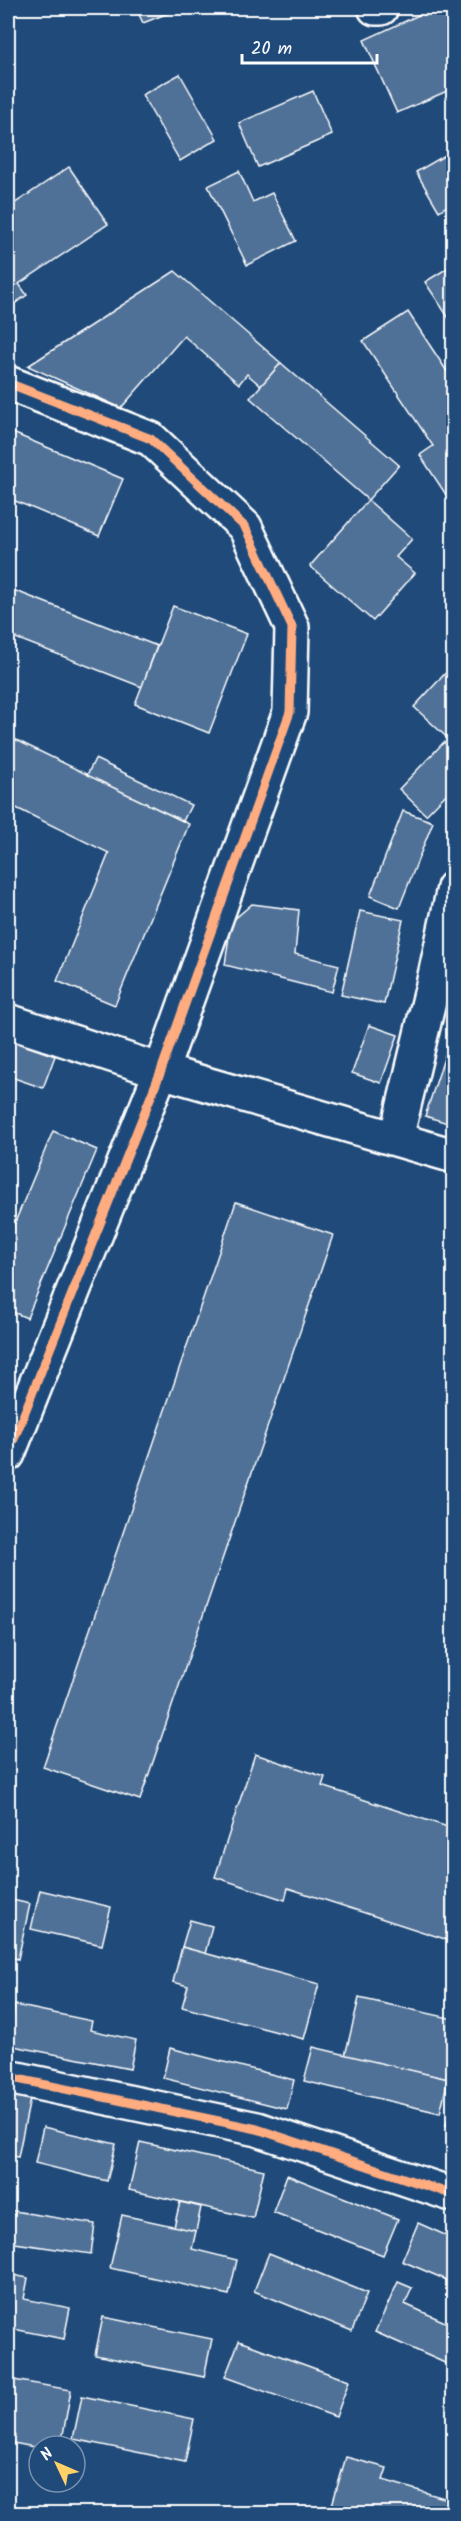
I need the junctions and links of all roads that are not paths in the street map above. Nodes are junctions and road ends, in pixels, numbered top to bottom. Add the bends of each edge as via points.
1 (375, 8) edge
2 (381, 8) edge
3 (8, 383) edge
4 (453, 888) edge
5 (8, 1021) edge
6 (161, 1071) junction
7 (396, 1138) junction
8 (453, 1155) edge
9 (8, 1454) edge
10 (8, 2078) edge
11 (453, 2194) edge

1 - 2 street
3 - 6 street via 151,439 245,527 292,627 290,712
4 - 7 street
5 - 6 street
6 - 7 street
6 - 9 street
7 - 8 street
10 - 11 street via 257,2129

